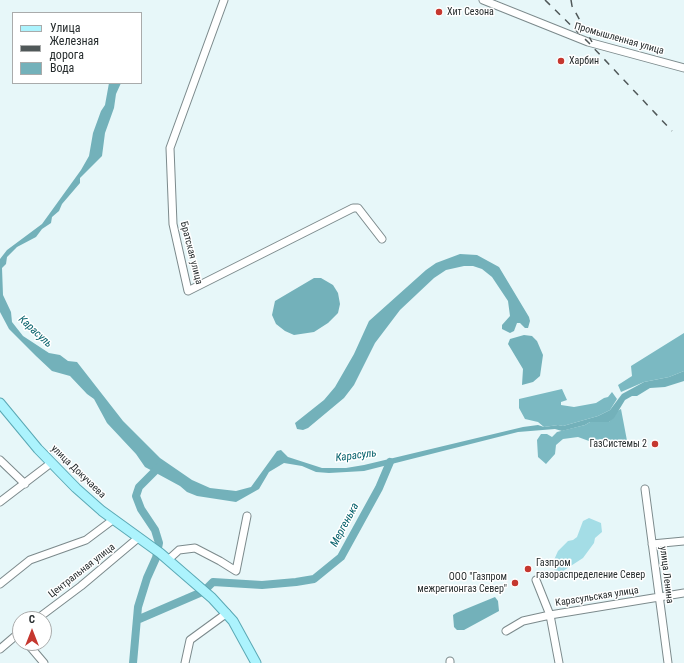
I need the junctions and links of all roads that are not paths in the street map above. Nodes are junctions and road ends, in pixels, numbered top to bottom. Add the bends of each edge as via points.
1 (224, 0) edge
2 (483, 0) edge
3 (684, 68) edge
4 (382, 239) dead end
5 (0, 403) edge
6 (0, 460) edge
7 (51, 463) junction
8 (24, 484) junction
9 (645, 489) dead end
10 (0, 502) edge
11 (247, 516) dead end
12 (114, 519) junction
13 (138, 538) junction
14 (684, 541) edge
15 (652, 544) junction
16 (168, 560) junction
17 (536, 580) dead end
18 (0, 584) edge
19 (684, 593) edge
20 (658, 598) junction
21 (48, 611) edge
22 (227, 613) junction
23 (550, 615) junction
24 (506, 631) dead end
25 (12, 639) edge
26 (0, 649) edge
27 (34, 651) edge
28 (44, 663) edge
29 (185, 663) edge
30 (256, 663) edge
31 (559, 663) edge
32 (668, 663) edge

1 - 4 street, Братская улица via 170,148 173,224 188,291 353,208 358,208
2 - 3 street, Промышленная улица via 588,42
5 - 7 main road, улица Докучаева
6 - 8 street
7 - 8 street
7 - 12 main road, улица Докучаева via 76,488
8 - 10 street
9 - 15 street, улица Ленина
11 - 16 street via 236,571 195,548 179,550
12 - 13 main road, улица Докучаева
12 - 18 street via 86,540 30,560
13 - 16 main road, улица Докучаева
13 - 21 street, Центральная улица
14 - 15 street
15 - 20 street, улица Ленина
16 - 22 main road, улица Докучаева
17 - 23 street, Карасульская улица
19 - 20 street, Карасульская улица
20 - 23 street, Карасульская улица
20 - 32 street, улица Ленина
22 - 29 street via 190,640
22 - 30 main road, улица Докучаева
23 - 24 street via 523,621
23 - 31 street
25 - 26 street
27 - 28 street

